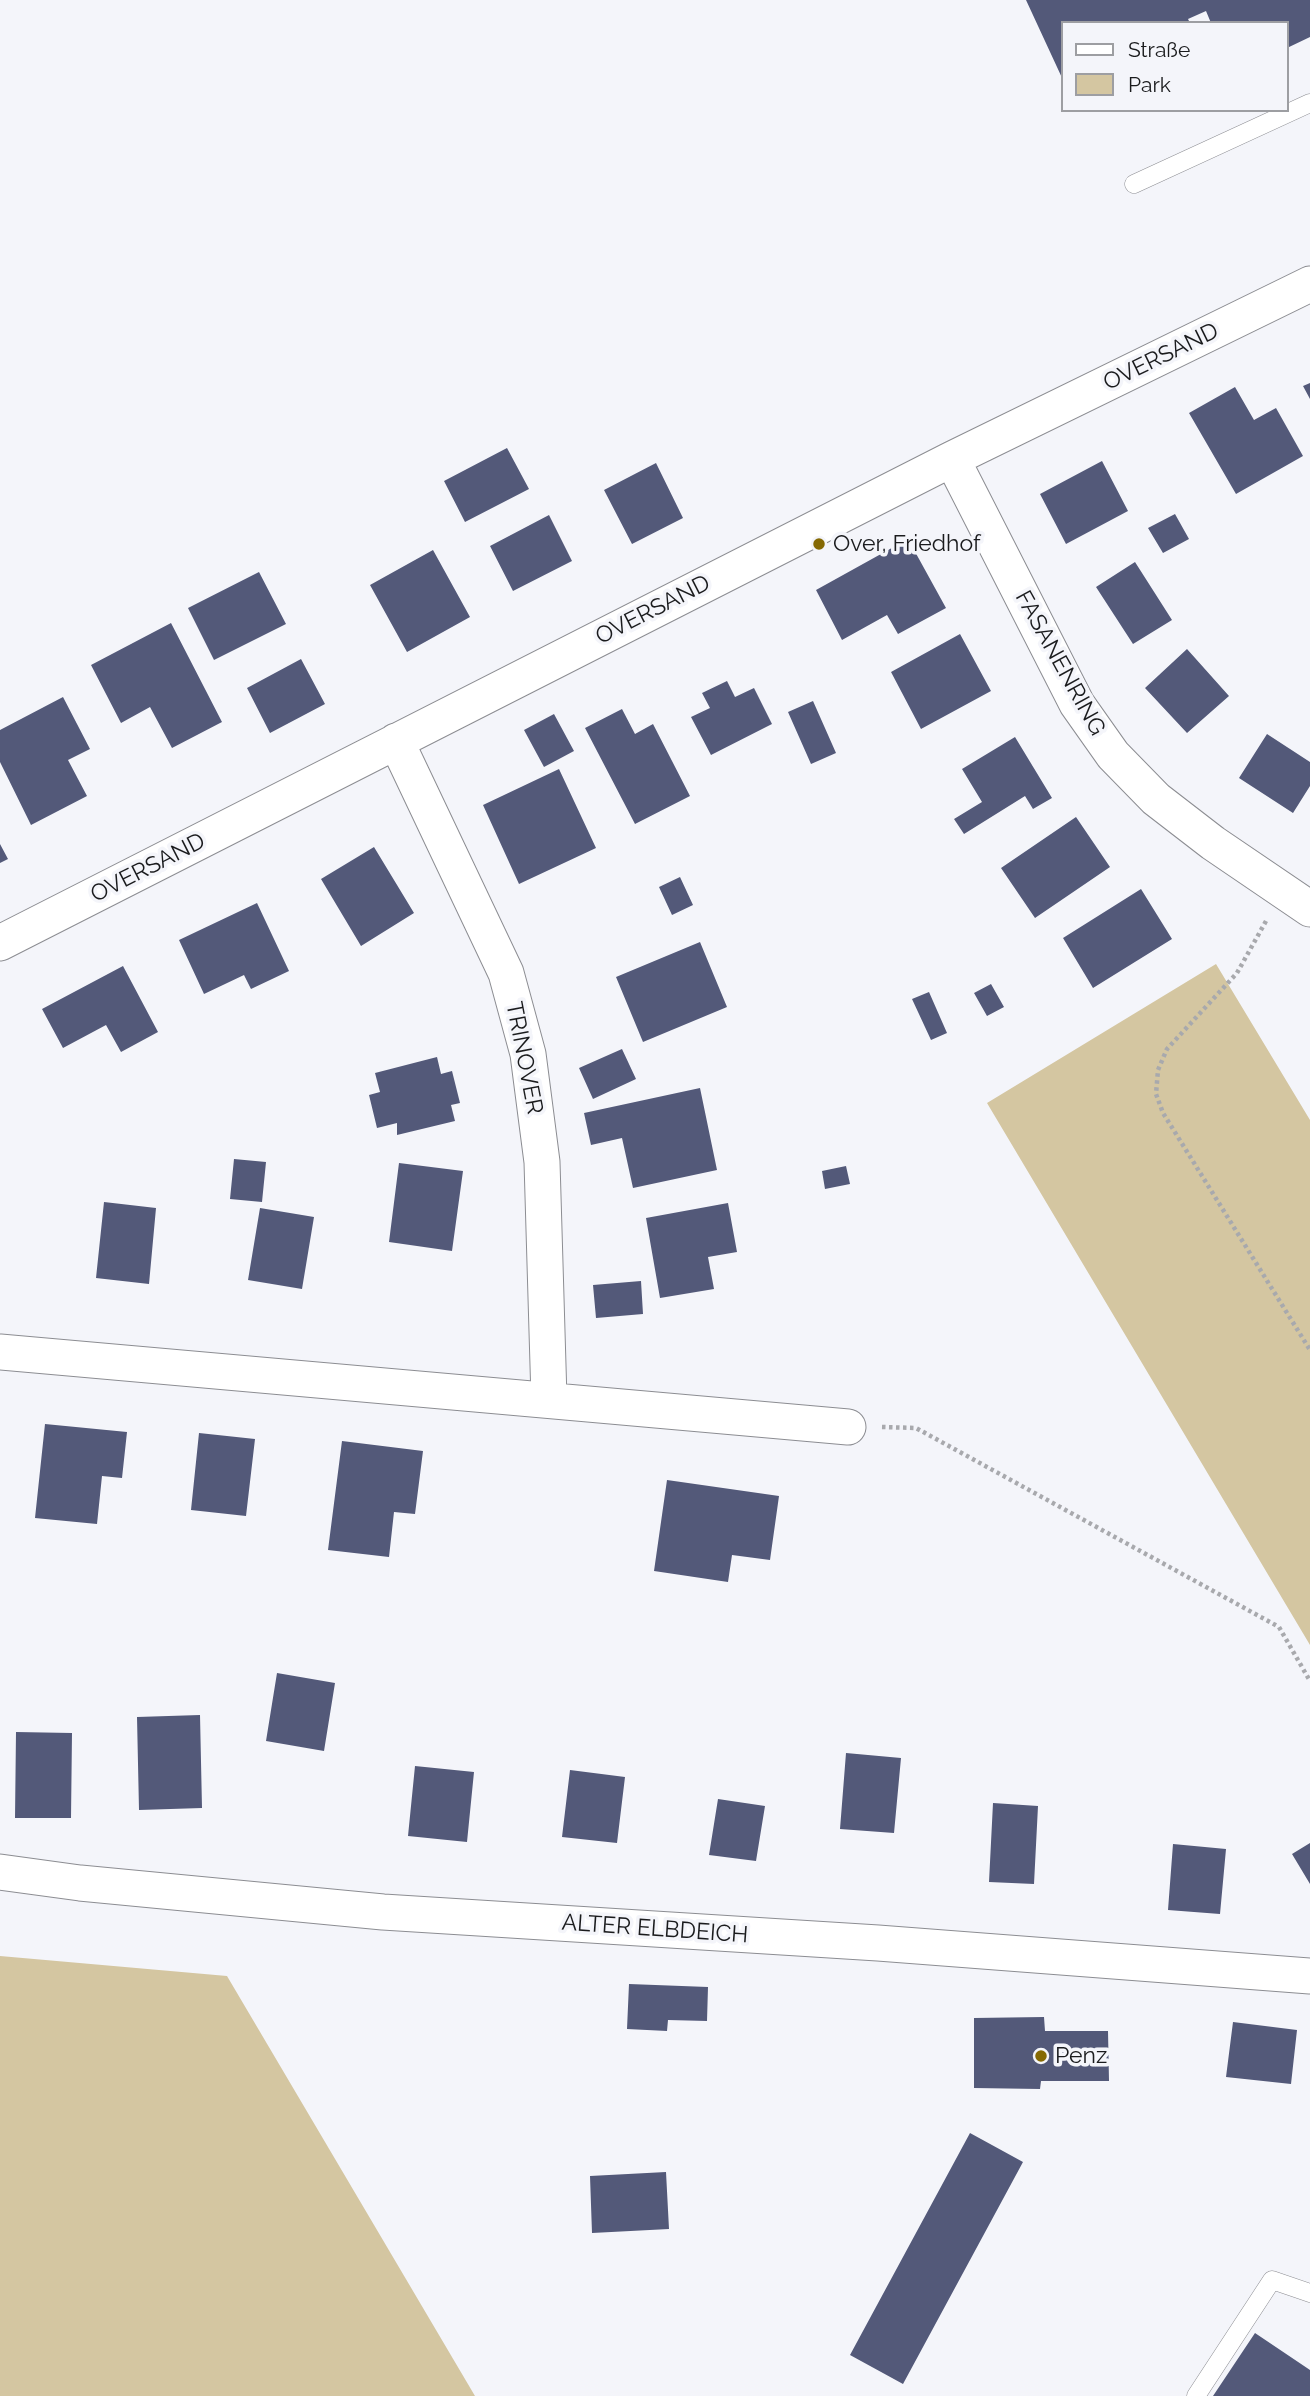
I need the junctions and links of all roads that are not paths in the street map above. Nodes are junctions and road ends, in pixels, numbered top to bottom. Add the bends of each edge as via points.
1 (1310, 103) edge
2 (1134, 184) dead end
3 (1310, 284) edge
4 (951, 459) junction
5 (396, 741) junction
6 (1297, 899) edge
7 (0, 943) edge
8 (0, 1352) edge
9 (550, 1399) junction
10 (848, 1427) road end
11 (0, 1872) edge
12 (1310, 1976) edge
13 (1310, 2293) edge
14 (1196, 2396) edge

1 - 2 lane
3 - 4 street, OVERSAND
4 - 5 street, OVERSAND
4 - 6 street, FASANENRING via 1077,704 1112,755 1156,799
5 - 7 street, OVERSAND
5 - 9 street, TRINOVER via 506,973 528,1054 542,1162
8 - 9 street
9 - 10 street
11 - 12 street, ALTER ELBDEICH via 383,1912
13 - 14 lane via 1272,2280

